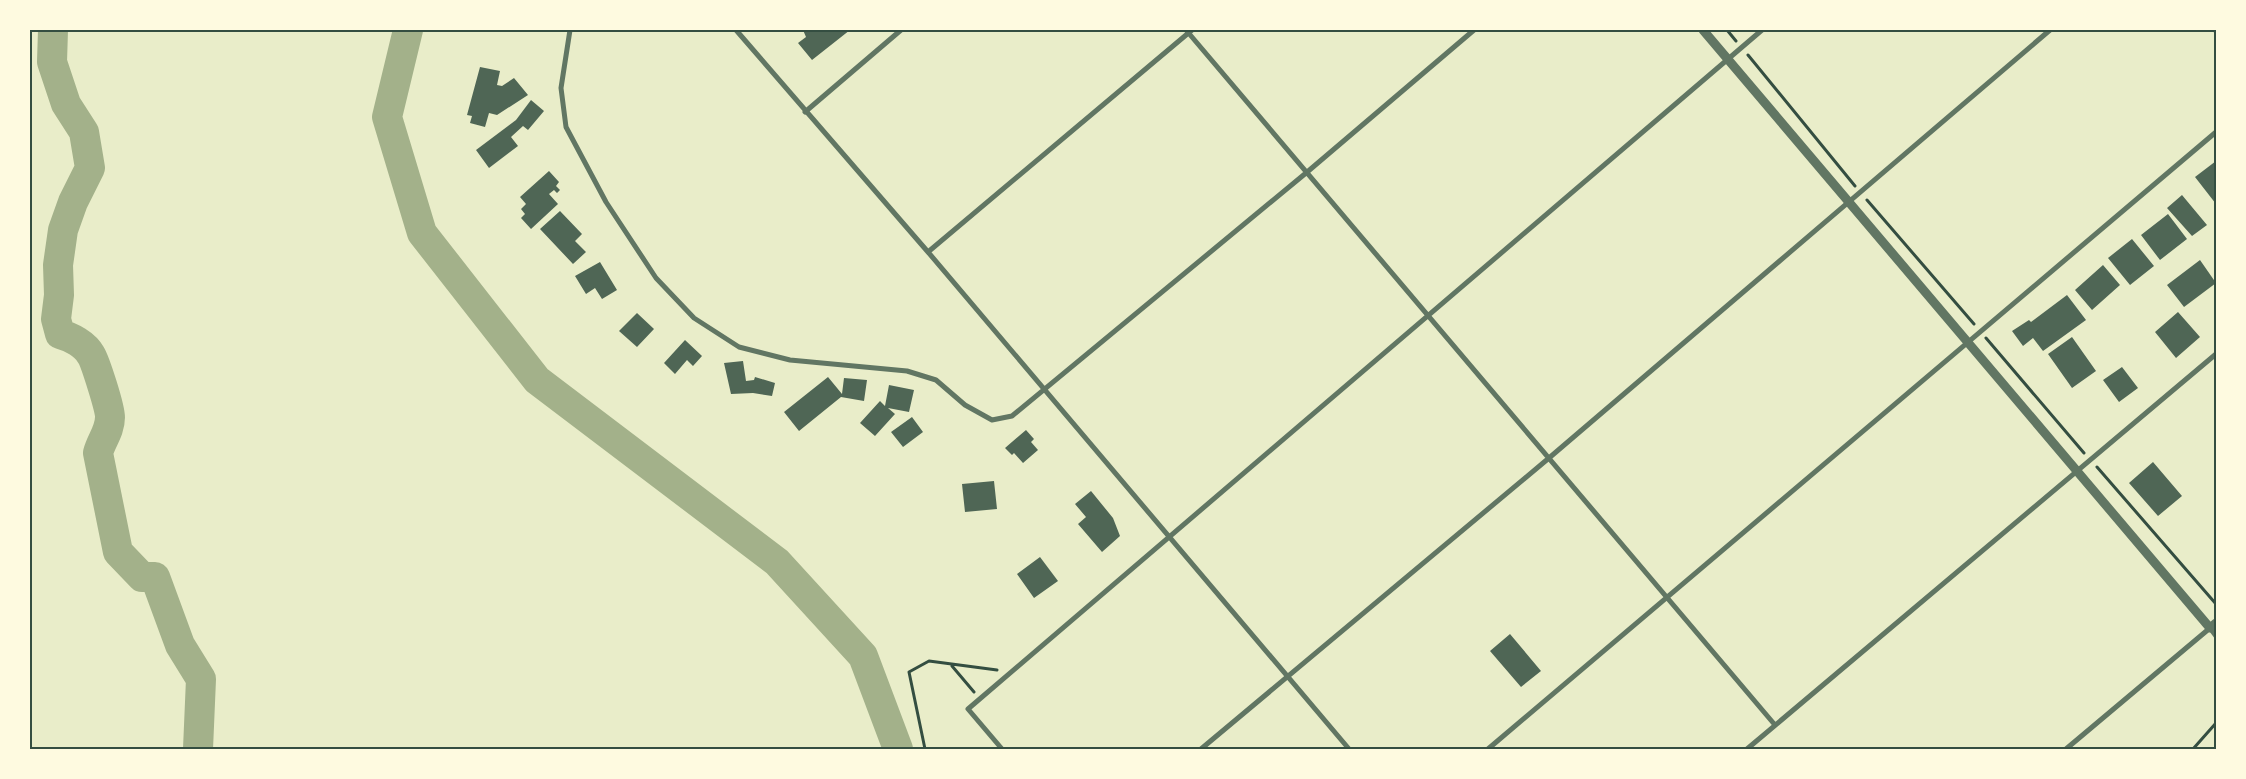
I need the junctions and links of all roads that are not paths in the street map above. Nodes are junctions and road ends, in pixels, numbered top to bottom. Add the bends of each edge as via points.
1 (570, 30) edge
2 (736, 30) edge
3 (901, 30) edge
4 (1474, 30) edge
5 (1703, 30) edge
6 (1762, 30) edge
7 (2050, 30) edge
8 (1189, 31) edge
9 (1728, 59) junction
10 (805, 112) junction
11 (2216, 132) edge
12 (1306, 173) junction
13 (1848, 201) junction
14 (928, 252) junction
15 (1428, 316) junction
16 (1968, 343) junction
17 (2216, 354) edge
18 (1043, 390) junction
19 (1549, 458) junction
20 (2078, 471) junction
21 (1170, 538) junction
22 (1667, 597) junction
23 (2213, 625) edge
24 (2216, 636) edge
25 (1288, 676) junction
26 (1775, 725) junction
27 (1002, 749) edge
28 (1201, 749) edge
29 (1349, 749) edge
30 (1488, 749) edge
31 (1747, 749) edge
32 (2066, 749) edge

1 - 18 street via 561,88 566,127 606,202 656,278 694,318 739,348 790,360 907,371 936,380 965,405 992,420 1012,416
2 - 10 street
3 - 10 street
4 - 12 street
5 - 9 street
6 - 9 street
7 - 13 street
8 - 12 street
8 - 14 street
9 - 13 street
9 - 15 street
10 - 14 street
11 - 16 street
12 - 15 street
12 - 18 street
13 - 16 street
13 - 19 street
14 - 18 street
15 - 19 street
15 - 21 street
16 - 20 street
16 - 22 street
17 - 20 street
18 - 21 street
19 - 22 street
19 - 25 street
20 - 23 street
20 - 26 street
21 - 25 street
21 - 27 street via 968,709
22 - 26 street
22 - 30 street
23 - 24 street
23 - 32 street
25 - 28 street
25 - 29 street
26 - 31 street

